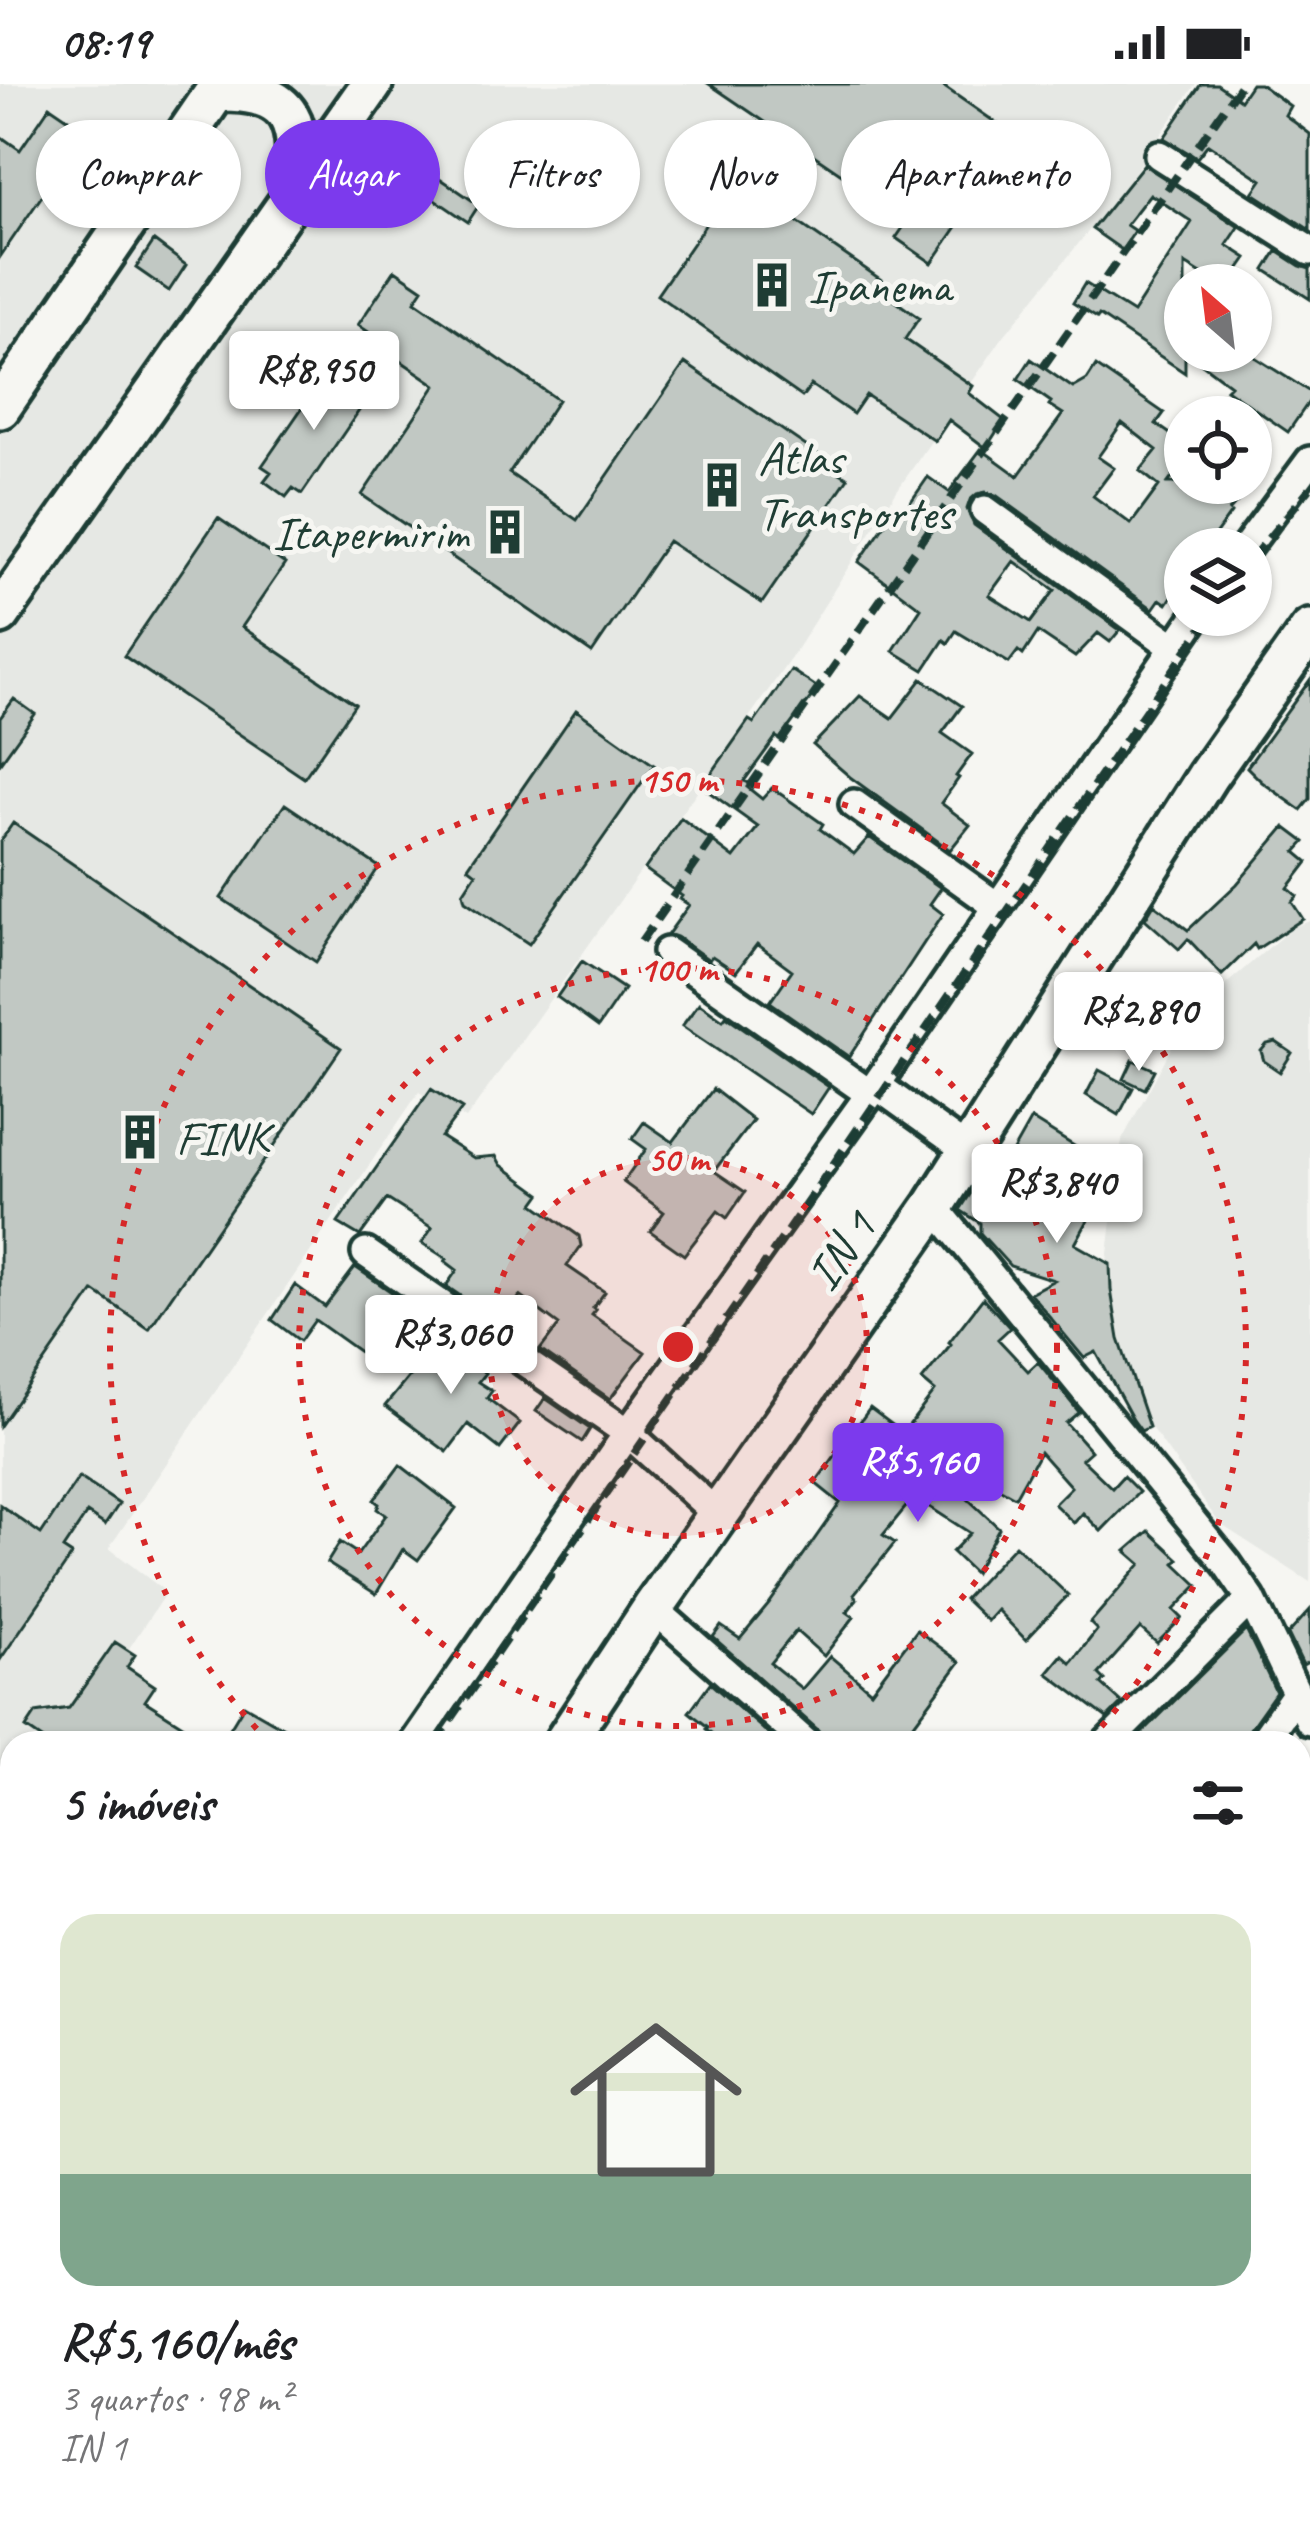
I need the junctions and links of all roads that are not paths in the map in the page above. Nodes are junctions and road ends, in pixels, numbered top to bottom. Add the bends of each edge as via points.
1 (372, 84) edge
2 (219, 88) edge
3 (291, 120) edge
4 (347, 120) edge
5 (1159, 155) dead end
6 (272, 228) edge
7 (1310, 251) edge
8 (0, 408) edge
9 (1310, 461) edge
10 (985, 510) dead end
11 (1261, 528) edge
12 (0, 614) edge
13 (1310, 630) edge
14 (1182, 636) edge
15 (1174, 647) junction
16 (854, 804) dead end
17 (998, 907) junction
18 (667, 952) dead end
19 (873, 1090) junction
20 (968, 1151) junction
21 (934, 1206) junction
22 (366, 1253) dead end
23 (628, 1433) junction
24 (718, 1515) junction
25 (1251, 1599) junction
26 (653, 1608) junction
27 (1296, 1694) junction
28 (1310, 1721) edge
29 (422, 1731) edge
30 (572, 1731) edge
31 (792, 1731) edge
32 (1119, 1731) edge
33 (1270, 1731) edge

1 - 4 street
2 - 3 street via 266,96
2 - 8 street
5 - 7 street
6 - 12 street
9 - 11 street
10 - 15 street
13 - 20 street, IN 1
14 - 15 street
15 - 17 street
16 - 17 street
17 - 19 street
18 - 19 street
19 - 20 street
19 - 23 street
20 - 21 street, IN 1
21 - 24 street, IN 1
21 - 25 street
22 - 23 street
23 - 24 street
23 - 29 street
24 - 26 street, IN 1
25 - 27 street
25 - 32 street
26 - 30 street, IN 1
26 - 31 street
27 - 28 street
27 - 33 street

